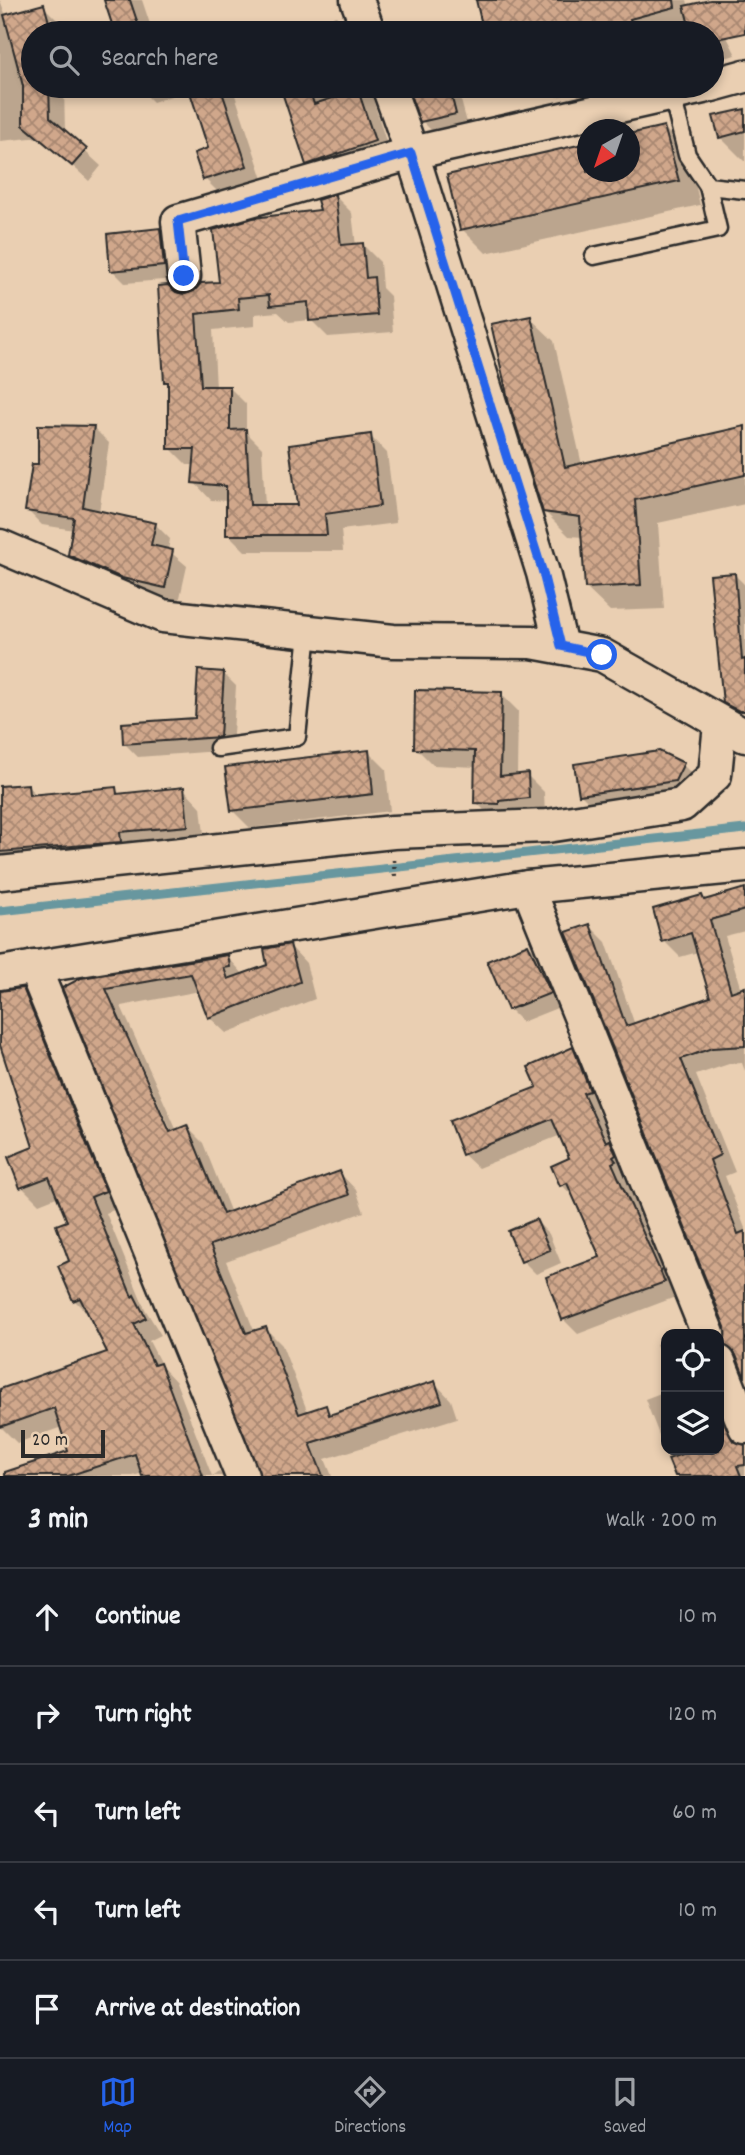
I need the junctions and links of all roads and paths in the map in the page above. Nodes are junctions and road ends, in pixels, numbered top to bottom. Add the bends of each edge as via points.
1 (357, 0) edge
2 (365, 21) edge
3 (745, 76) edge
4 (724, 81) edge
5 (391, 98) edge
6 (655, 98) edge
7 (674, 98) edge
8 (411, 153) junction
9 (708, 186) junction
10 (745, 190) edge
11 (594, 257) dead end
12 (184, 276) dead end
13 (0, 546) edge
14 (308, 634) junction
15 (561, 646) junction
16 (733, 730) edge
17 (218, 748) dead end
18 (393, 832) junction
19 (745, 866) edge
20 (0, 873) edge
21 (528, 887) junction
22 (395, 908) junction
23 (34, 967) junction
24 (0, 973) edge
25 (706, 1329) edge
26 (724, 1374) edge
27 (745, 1427) edge
28 (242, 1476) edge

1 - 2 street
3 - 4 street
5 - 8 street
6 - 8 street
7 - 9 lane via 688,155
8 - 12 street via 178,221
8 - 15 street via 543,573
9 - 10 lane
9 - 11 lane via 718,229
13 - 14 street via 163,616
14 - 15 street
14 - 17 lane via 297,737
15 - 16 street via 602,655
16 - 18 street via 715,775 682,805 547,826
18 - 20 street
18 - 22 path
19 - 21 street
21 - 22 street
21 - 25 street
22 - 23 street
23 - 24 street
23 - 28 street
26 - 27 street

